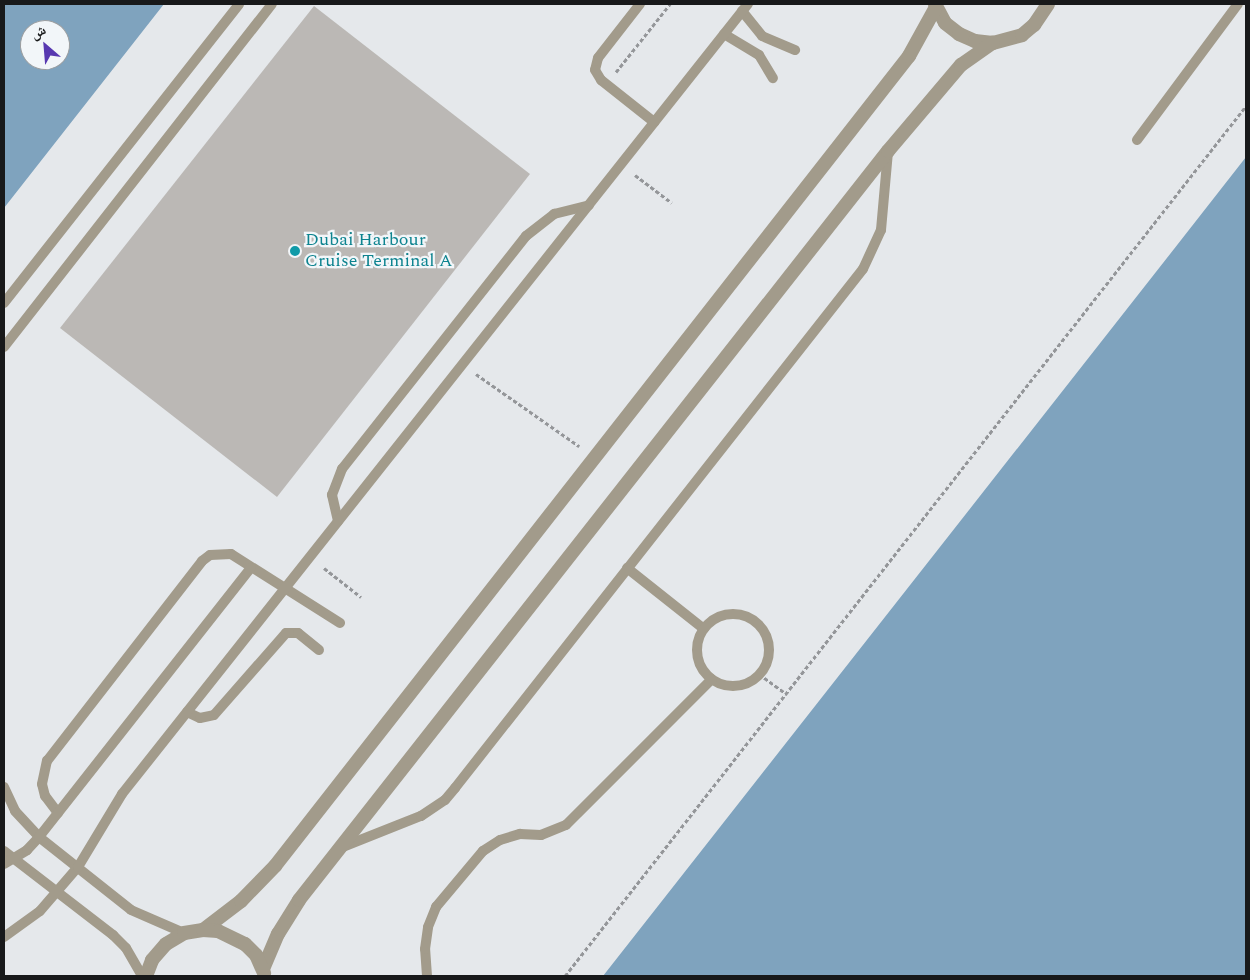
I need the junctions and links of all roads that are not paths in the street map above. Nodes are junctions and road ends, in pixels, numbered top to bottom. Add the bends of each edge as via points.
1 (239, 4) edge
2 (272, 4) edge
3 (640, 4) edge
4 (1048, 4) edge
5 (1238, 4) edge
6 (935, 5) edge
7 (745, 7) edge
8 (724, 34) junction
9 (993, 43) junction
10 (795, 50) dead end
11 (773, 78) dead end
12 (654, 122) junction
13 (1137, 140) dead end
14 (888, 151) junction
15 (589, 204) junction
16 (4, 303) edge
17 (4, 346) edge
18 (338, 521) junction
19 (251, 568) junction
20 (627, 568) junction
21 (284, 589) junction
22 (340, 623) dead end
23 (704, 629) junction
24 (319, 650) dead end
25 (712, 679) junction
26 (187, 712) junction
27 (4, 787) edge
28 (58, 813) junction
29 (39, 837) junction
30 (339, 849) junction
31 (4, 852) edge
32 (9, 862) edge
33 (78, 868) junction
34 (56, 894) junction
35 (203, 930) junction
36 (184, 933) junction
37 (4, 937) edge
38 (264, 973) edge
39 (144, 976) edge
40 (427, 976) edge

1 - 16 lane
2 - 17 lane
3 - 12 lane via 595,64 597,76
4 - 9 street via 1034,25 1022,35
5 - 13 lane
6 - 9 street via 945,23 959,34
6 - 35 street via 910,56 275,866 241,901
7 - 8 lane
7 - 10 lane via 762,36
8 - 11 lane via 755,52
8 - 12 lane
9 - 14 street via 961,65
12 - 15 lane
14 - 20 lane via 883,215 871,257
14 - 30 street
15 - 18 lane
15 - 18 lane via 554,214 526,236 342,469 332,495
18 - 21 lane
19 - 21 lane
19 - 28 lane
19 - 28 lane via 231,554 220,552 202,561 47,761 42,784 45,796
20 - 23 lane
20 - 30 lane via 445,800 421,816
21 - 22 lane
21 - 26 lane
23 - 25 lane via 698,642 698,656 702,669
23 - 25 lane via 713,620 738,614 761,627 769,651 760,674 736,686
24 - 26 lane via 298,633 286,633 214,715 200,718
25 - 40 lane via 577,817 554,831 500,840 483,852 436,907 428,927 425,949
26 - 33 lane via 122,794
27 - 29 lane via 15,811
28 - 29 lane
29 - 32 lane
29 - 33 lane
30 - 38 street via 299,900 278,934
31 - 32 lane
32 - 34 lane
33 - 34 lane
33 - 36 lane via 131,910
34 - 37 lane via 40,911
34 - 39 lane via 114,935
35 - 36 street
35 - 38 street via 218,930 239,940 256,955
36 - 39 street via 166,944

